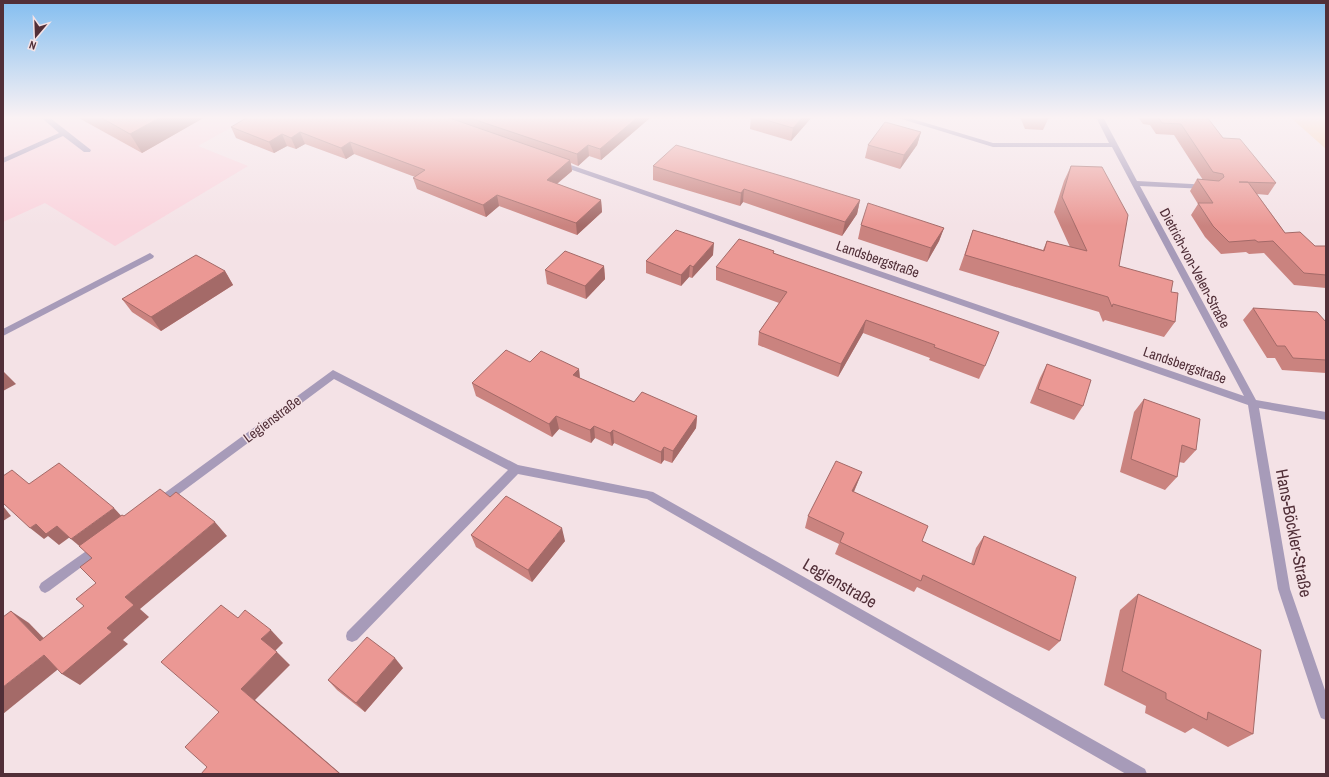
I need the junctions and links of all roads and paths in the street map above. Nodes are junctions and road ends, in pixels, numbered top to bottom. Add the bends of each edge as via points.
1 (19, 153) edge
2 (1119, 153) edge
3 (3, 160) edge
4 (551, 161) edge
5 (1135, 183) junction
6 (1211, 188) edge
7 (150, 256) dead end
8 (3, 333) edge
9 (1253, 403) junction
10 (1326, 416) edge
11 (516, 469) junction
12 (148, 511) edge
13 (109, 540) edge
14 (45, 587) dead end
15 (352, 636) dead end
16 (1326, 713) edge
17 (1134, 773) edge

1 - 3 street
2 - 5 street, Dietrich-von-Velen-Straße
4 - 9 street, Landsbergstraße
5 - 6 street
5 - 9 street, Dietrich-von-Velen-Straße
7 - 8 street
9 - 10 street, Landsbergstraße
9 - 16 street, Hans-Böckler-Straße via 1284,589
11 - 12 street, Legienstraße via 333,374
11 - 15 street
11 - 17 street, Legienstraße via 649,495
13 - 14 street

